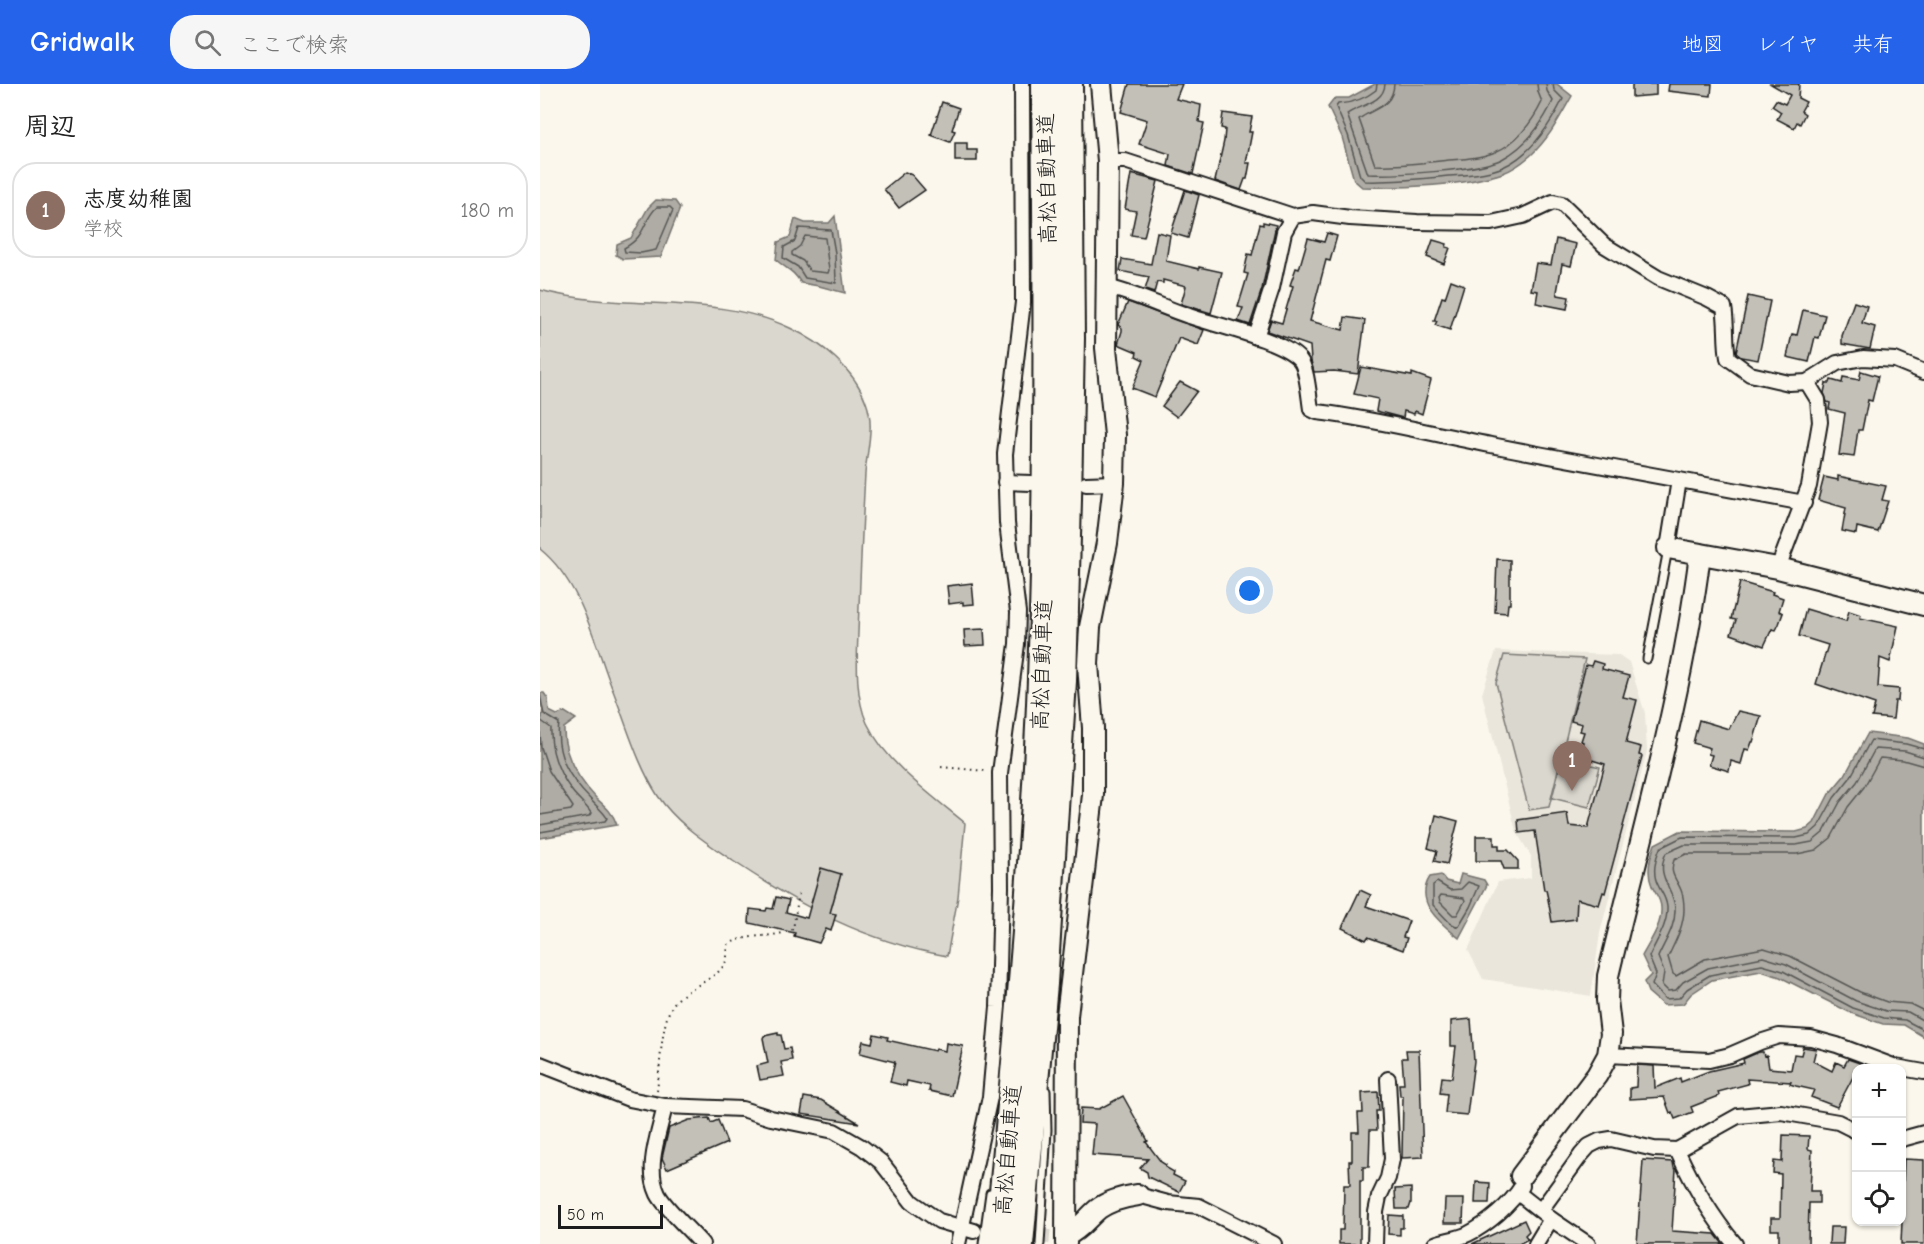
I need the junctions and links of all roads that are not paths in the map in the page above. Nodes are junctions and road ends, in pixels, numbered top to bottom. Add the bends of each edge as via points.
1 (1022, 84) edge
2 (1045, 84) edge
3 (1069, 84) edge
4 (1101, 84) edge
5 (1108, 161) junction
6 (1293, 216) junction
7 (1106, 287) junction
8 (1256, 337) junction
9 (1924, 372) edge
10 (1807, 382) junction
11 (1679, 480) junction
12 (1005, 482) junction
13 (1031, 483) dead end
14 (1114, 483) junction
15 (1086, 484) dead end
16 (1804, 503) junction
17 (1668, 548) junction
18 (1700, 554) junction
19 (1778, 568) junction
20 (1924, 605) edge
21 (1647, 658) dead end
22 (1044, 984) junction
23 (1017, 1049) junction
24 (1608, 1055) junction
25 (1045, 1063) dead end
26 (540, 1064) edge
27 (1924, 1072) edge
28 (1388, 1079) dead end
29 (1046, 1085) dead end
30 (660, 1105) junction
31 (1852, 1129) edge
32 (1000, 1132) dead end
33 (1924, 1133) edge
34 (1906, 1137) edge
35 (1677, 1150) junction
36 (1519, 1184) junction
37 (991, 1188) dead end
38 (1138, 1196) joint
39 (1546, 1215) junction
40 (967, 1230) junction
41 (1056, 1240) edge
42 (1441, 1243) edge
43 (702, 1244) edge
44 (958, 1244) edge
45 (983, 1244) edge
46 (998, 1244) edge
47 (1020, 1244) edge
48 (1274, 1244) edge
49 (1375, 1244) edge
50 (1536, 1244) edge
51 (1588, 1244) edge
52 (1735, 1244) edge

1 - 12 street via 1023,302
2 - 23 highway, 高松自動車道 via 1046,509 1040,694
3 - 22 highway, 高松自動車道 via 1071,338 1063,681
4 - 5 street
5 - 6 street via 1125,161
5 - 7 street
6 - 8 street via 1284,232
6 - 10 street via 1313,213 1491,223 1523,216 1553,202 1562,204 1604,244 1659,278 1724,307 1728,358 1750,374 1789,383
7 - 8 street
7 - 14 street
8 - 11 street via 1292,351 1302,362 1311,409 1317,412
9 - 10 street via 1895,360 1863,358 1837,363
10 - 16 street via 1818,400 1820,422
11 - 16 street
11 - 17 street
12 - 13 street
12 - 40 street via 1018,612 1017,644 1000,773 1001,887 994,1057
14 - 15 street
14 - 41 street via 1090,637 1092,795 1066,1016
16 - 19 street
17 - 18 street
17 - 21 lane
18 - 19 street
18 - 24 street via 1657,779 1608,976
19 - 20 street
22 - 25 lane
22 - 47 highway, 高松自動車道
23 - 32 lane
23 - 46 highway, 高松自動車道
24 - 27 street via 1709,1060 1779,1036 1801,1037
24 - 36 street
26 - 30 street via 629,1099
28 - 49 street via 1392,1159 1379,1197
29 - 41 lane
30 - 40 street via 742,1109 834,1131 881,1162 912,1202 939,1221
30 - 43 street via 652,1178 659,1196
31 - 35 street via 1818,1118 1762,1113 1738,1116
33 - 34 street
35 - 39 street via 1611,1139 1599,1141 1581,1155
35 - 52 street via 1714,1221
36 - 39 street
36 - 42 street via 1493,1217 1467,1234
37 - 45 lane
38 - 41 street via 1118,1198 1099,1208 1079,1230
38 - 48 street via 1199,1206
39 - 50 street
39 - 51 street
40 - 44 street

